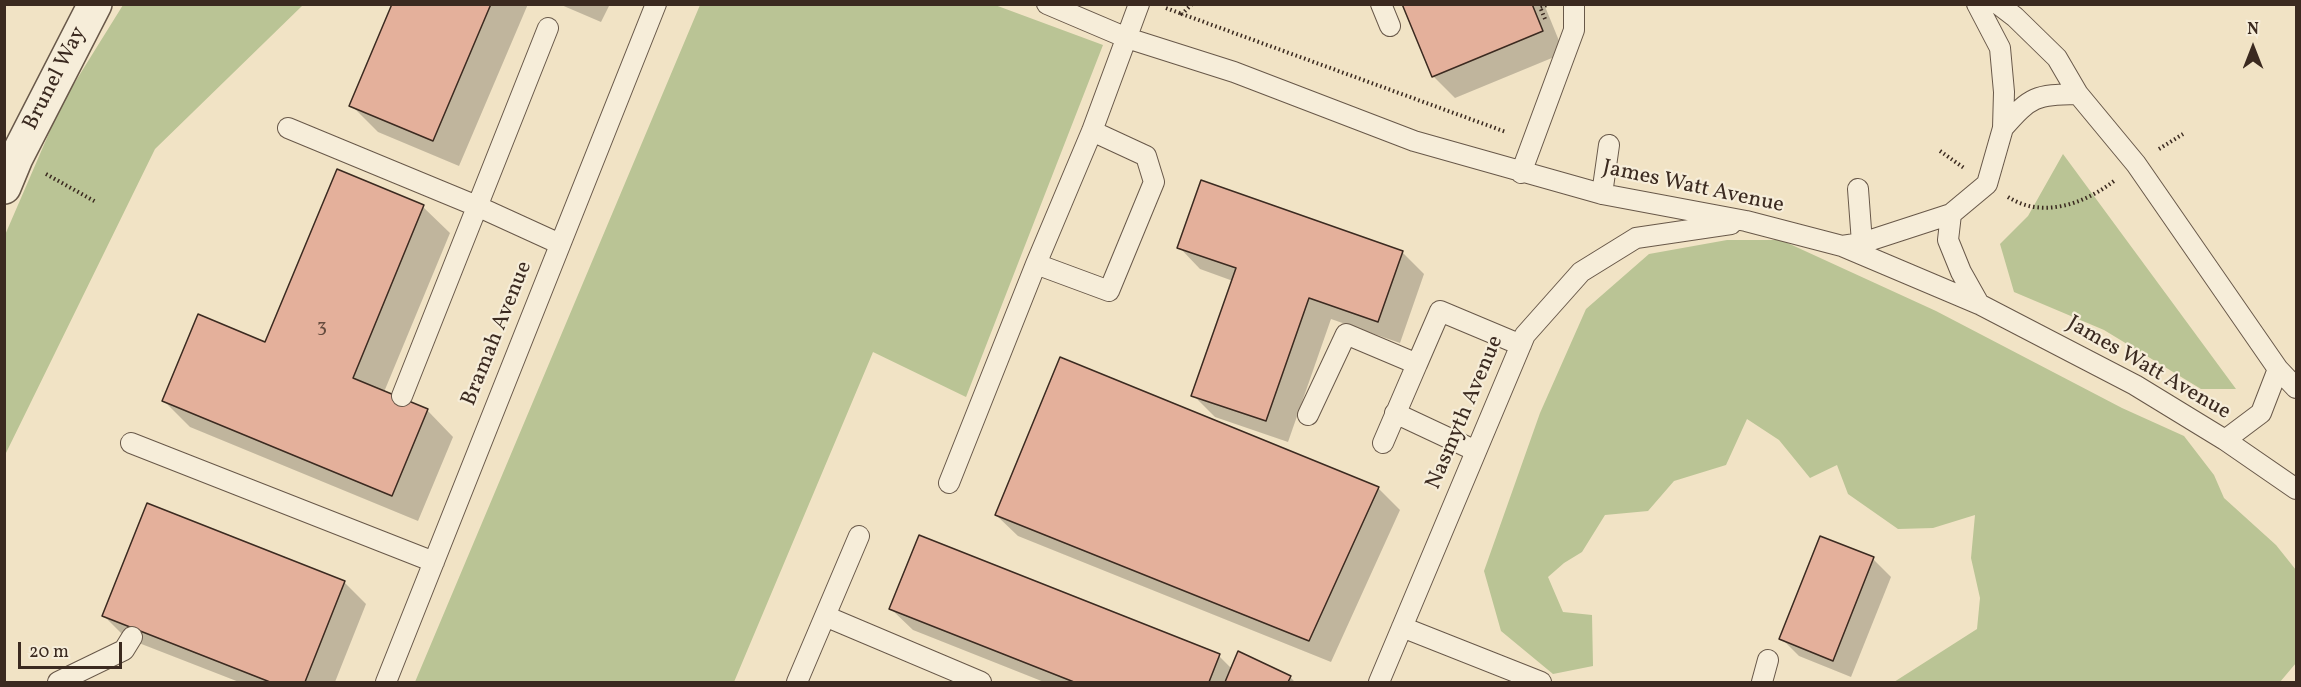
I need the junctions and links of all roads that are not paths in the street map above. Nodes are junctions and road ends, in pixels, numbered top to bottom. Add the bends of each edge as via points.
1 (94, 4) edge
2 (656, 4) edge
3 (1047, 4) edge
4 (1139, 4) edge
5 (1381, 4) edge
6 (1574, 4) edge
7 (1977, 4) edge
8 (1998, 4) edge
9 (1390, 26) dead end
10 (548, 28) dead end
11 (1127, 38) junction
12 (2078, 94) junction
13 (288, 128) dead end
14 (2003, 128) junction
15 (1092, 131) junction
16 (1609, 144) dead end
17 (10, 172) edge
18 (1521, 173) junction
19 (1858, 189) dead end
20 (1602, 194) junction
21 (479, 207) junction
22 (1951, 214) junction
23 (1746, 221) junction
24 (1862, 243) junction
25 (560, 244) junction
26 (1842, 246) junction
27 (1036, 264) junction
28 (1979, 304) junction
29 (1521, 345) junction
30 (1417, 364) junction
31 (2278, 369) junction
32 (2296, 388) edge
33 (402, 396) dead end
34 (1395, 413) junction
35 (1308, 415) dead end
36 (2225, 440) junction
37 (130, 443) dead end
38 (1383, 443) dead end
39 (1476, 451) junction
40 (949, 483) dead end
41 (2296, 489) edge
42 (859, 536) dead end
43 (434, 562) junction
44 (825, 616) junction
45 (1402, 627) junction
46 (132, 637) dead end
47 (1768, 660) dead end
48 (58, 682) edge
49 (386, 682) edge
50 (797, 682) edge
51 (981, 682) edge
52 (1379, 682) edge
53 (1541, 682) edge
54 (1762, 682) edge

1 - 17 street, Brunel Way
2 - 25 lane, Bramah Avenue
3 - 11 lane, James Watt Avenue
4 - 11 lane
5 - 9 lane
6 - 18 lane via 1574,30
7 - 14 lane via 2000,48
8 - 12 lane via 2057,58
10 - 21 lane
11 - 15 lane
11 - 18 lane, James Watt Avenue via 1234,72 1414,141
12 - 14 lane via 2049,95 2025,103
12 - 31 lane via 2136,164
13 - 21 lane
14 - 22 lane via 1987,183
15 - 27 lane
15 - 27 lane via 1146,156 1154,182 1109,291
16 - 20 lane
18 - 20 lane, James Watt Avenue
19 - 24 lane
20 - 23 lane, James Watt Avenue
21 - 25 lane
21 - 33 lane
22 - 24 lane
22 - 28 lane via 1948,240
23 - 26 lane, James Watt Avenue
23 - 29 lane, Nasmyth Avenue via 1636,238 1581,272 1525,335
24 - 26 lane
25 - 43 lane, Bramah Avenue
26 - 28 lane, James Watt Avenue
27 - 40 lane
28 - 36 lane, James Watt Avenue via 2135,385
29 - 30 lane via 1440,311
29 - 39 lane, Nasmyth Avenue
30 - 34 lane
30 - 35 lane via 1346,334
31 - 32 lane
31 - 36 lane via 2261,413
34 - 38 lane
34 - 39 lane
36 - 41 lane, James Watt Avenue
37 - 43 lane
39 - 45 lane, Nasmyth Avenue
42 - 44 lane
43 - 49 lane, Bramah Avenue
44 - 50 lane
44 - 51 lane
45 - 52 lane, Nasmyth Avenue
45 - 53 lane
46 - 48 lane via 124,650
47 - 54 lane

